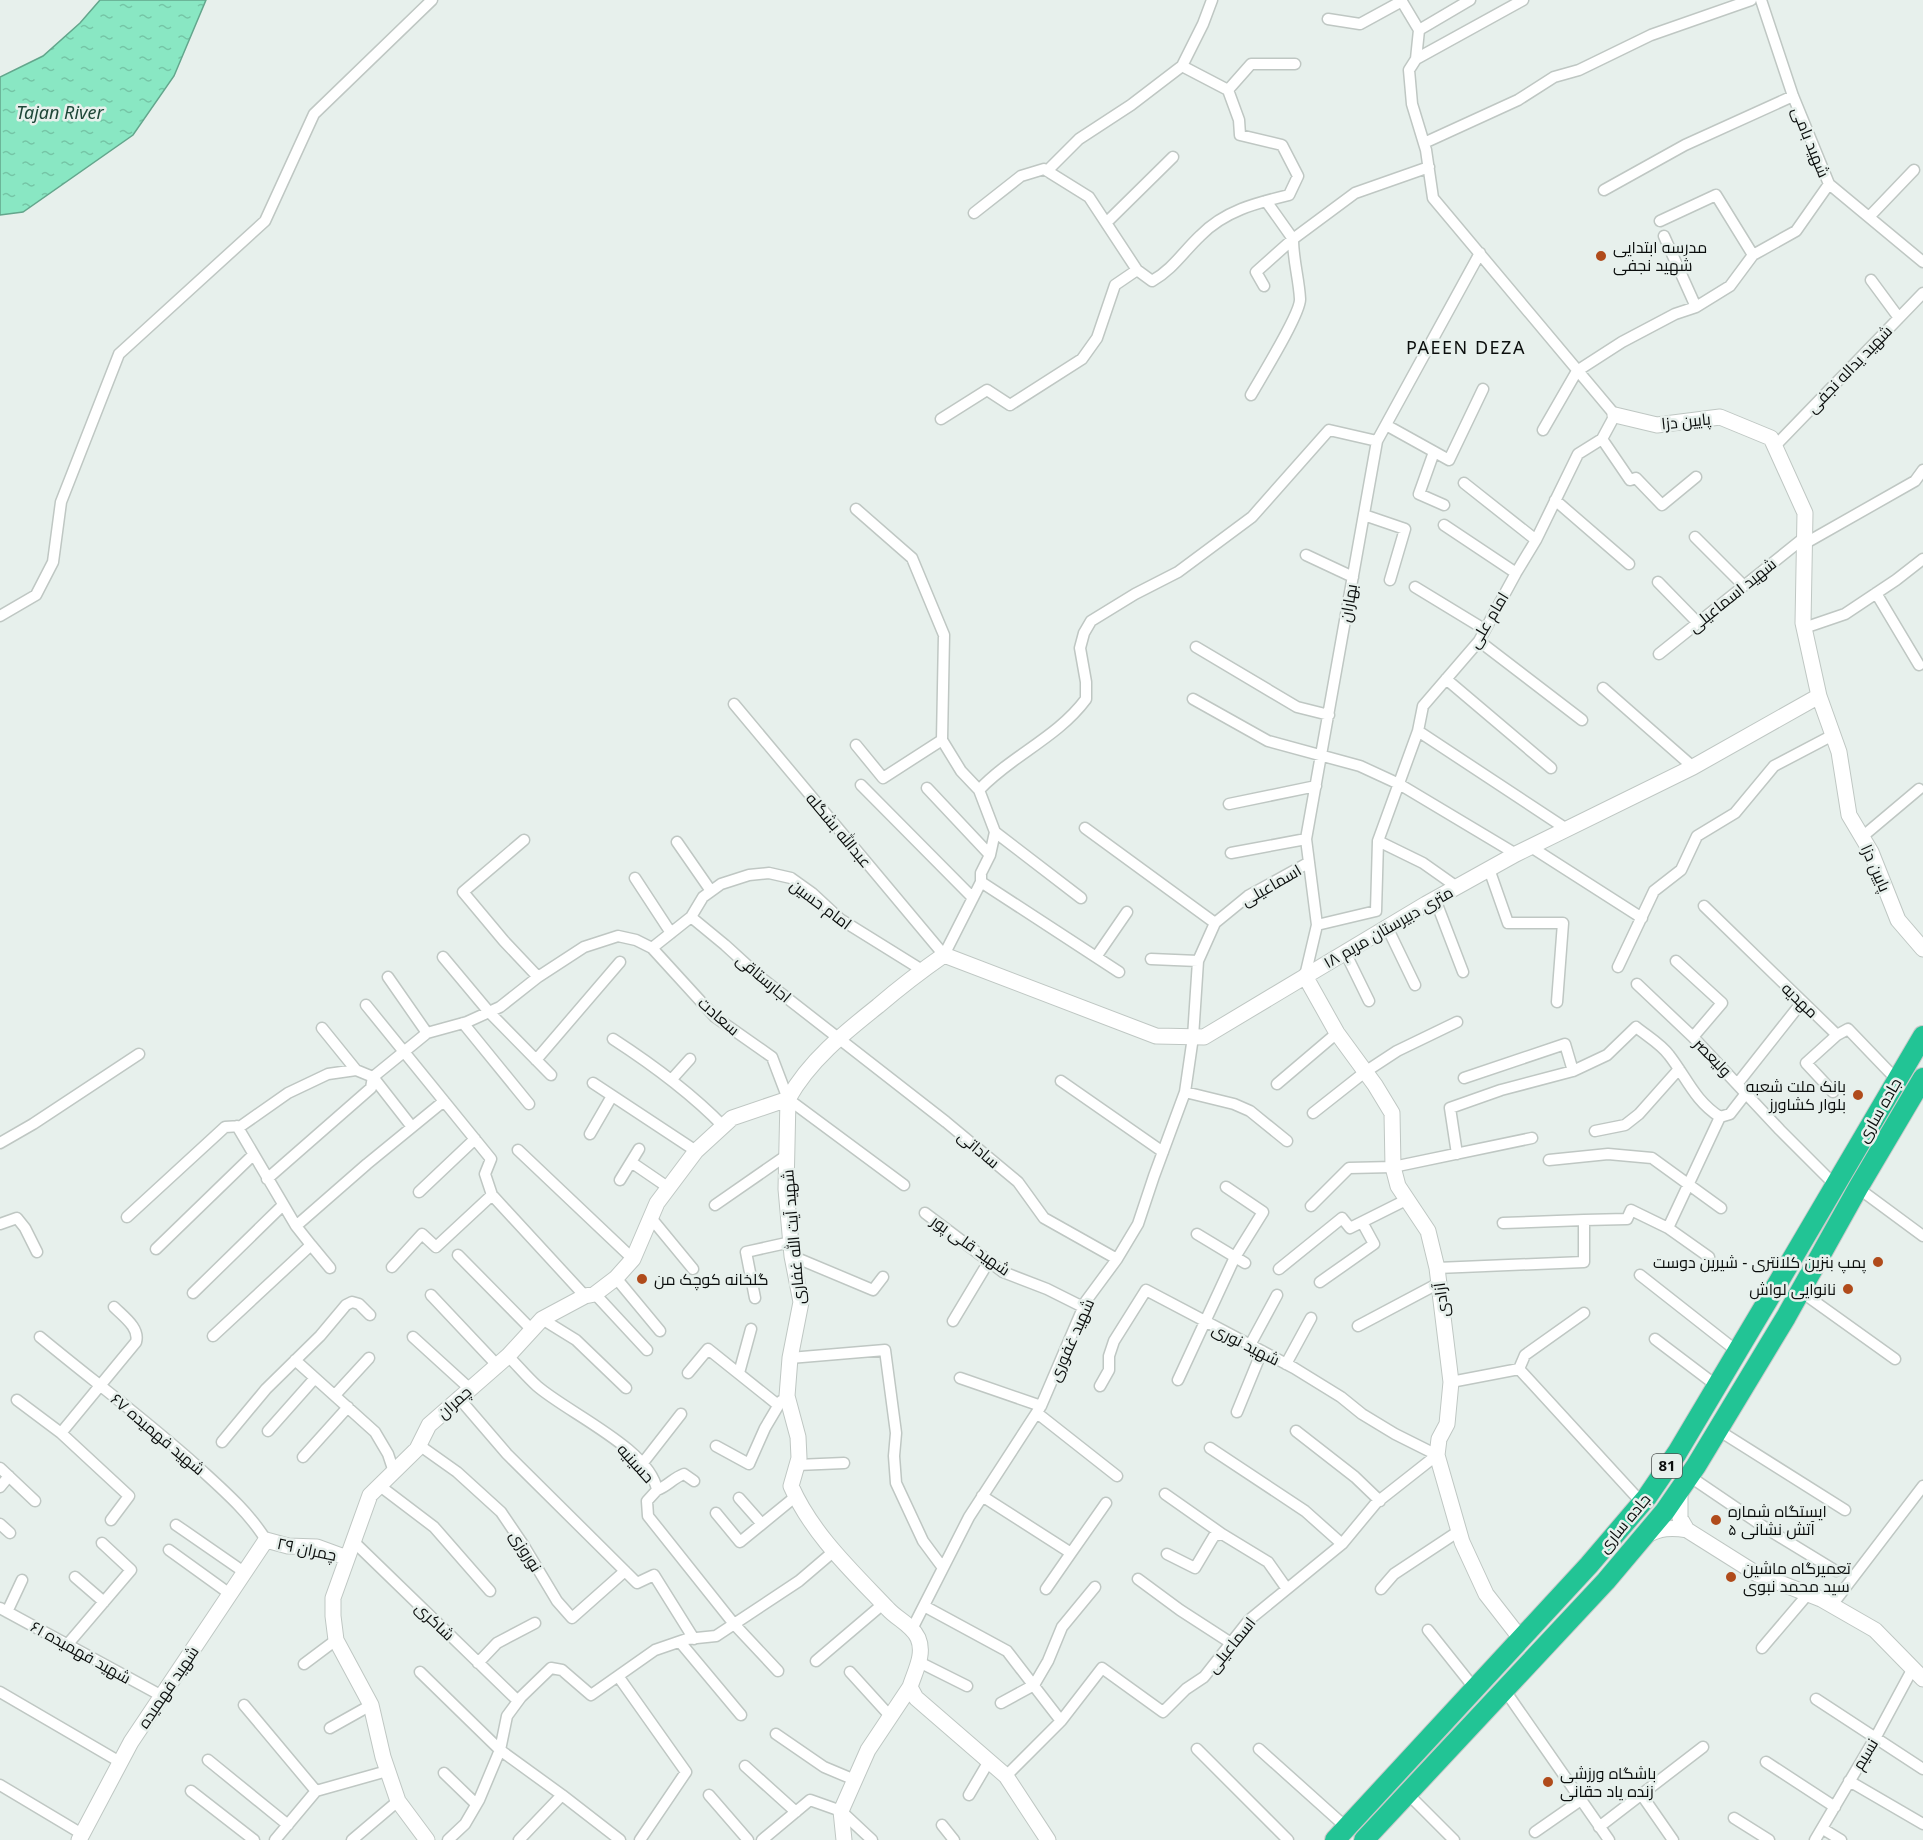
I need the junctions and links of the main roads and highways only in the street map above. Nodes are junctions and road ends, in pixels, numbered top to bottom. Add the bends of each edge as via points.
1 (1923, 1036) edge
2 (1923, 1078) edge
3 (1341, 1834) edge
4 (1364, 1840) edge

1 - 3 highway, جاده ساری / 81 via 1738,1352 1642,1503
2 - 4 highway, جاده ساری / 81 via 1684,1483 1606,1581

